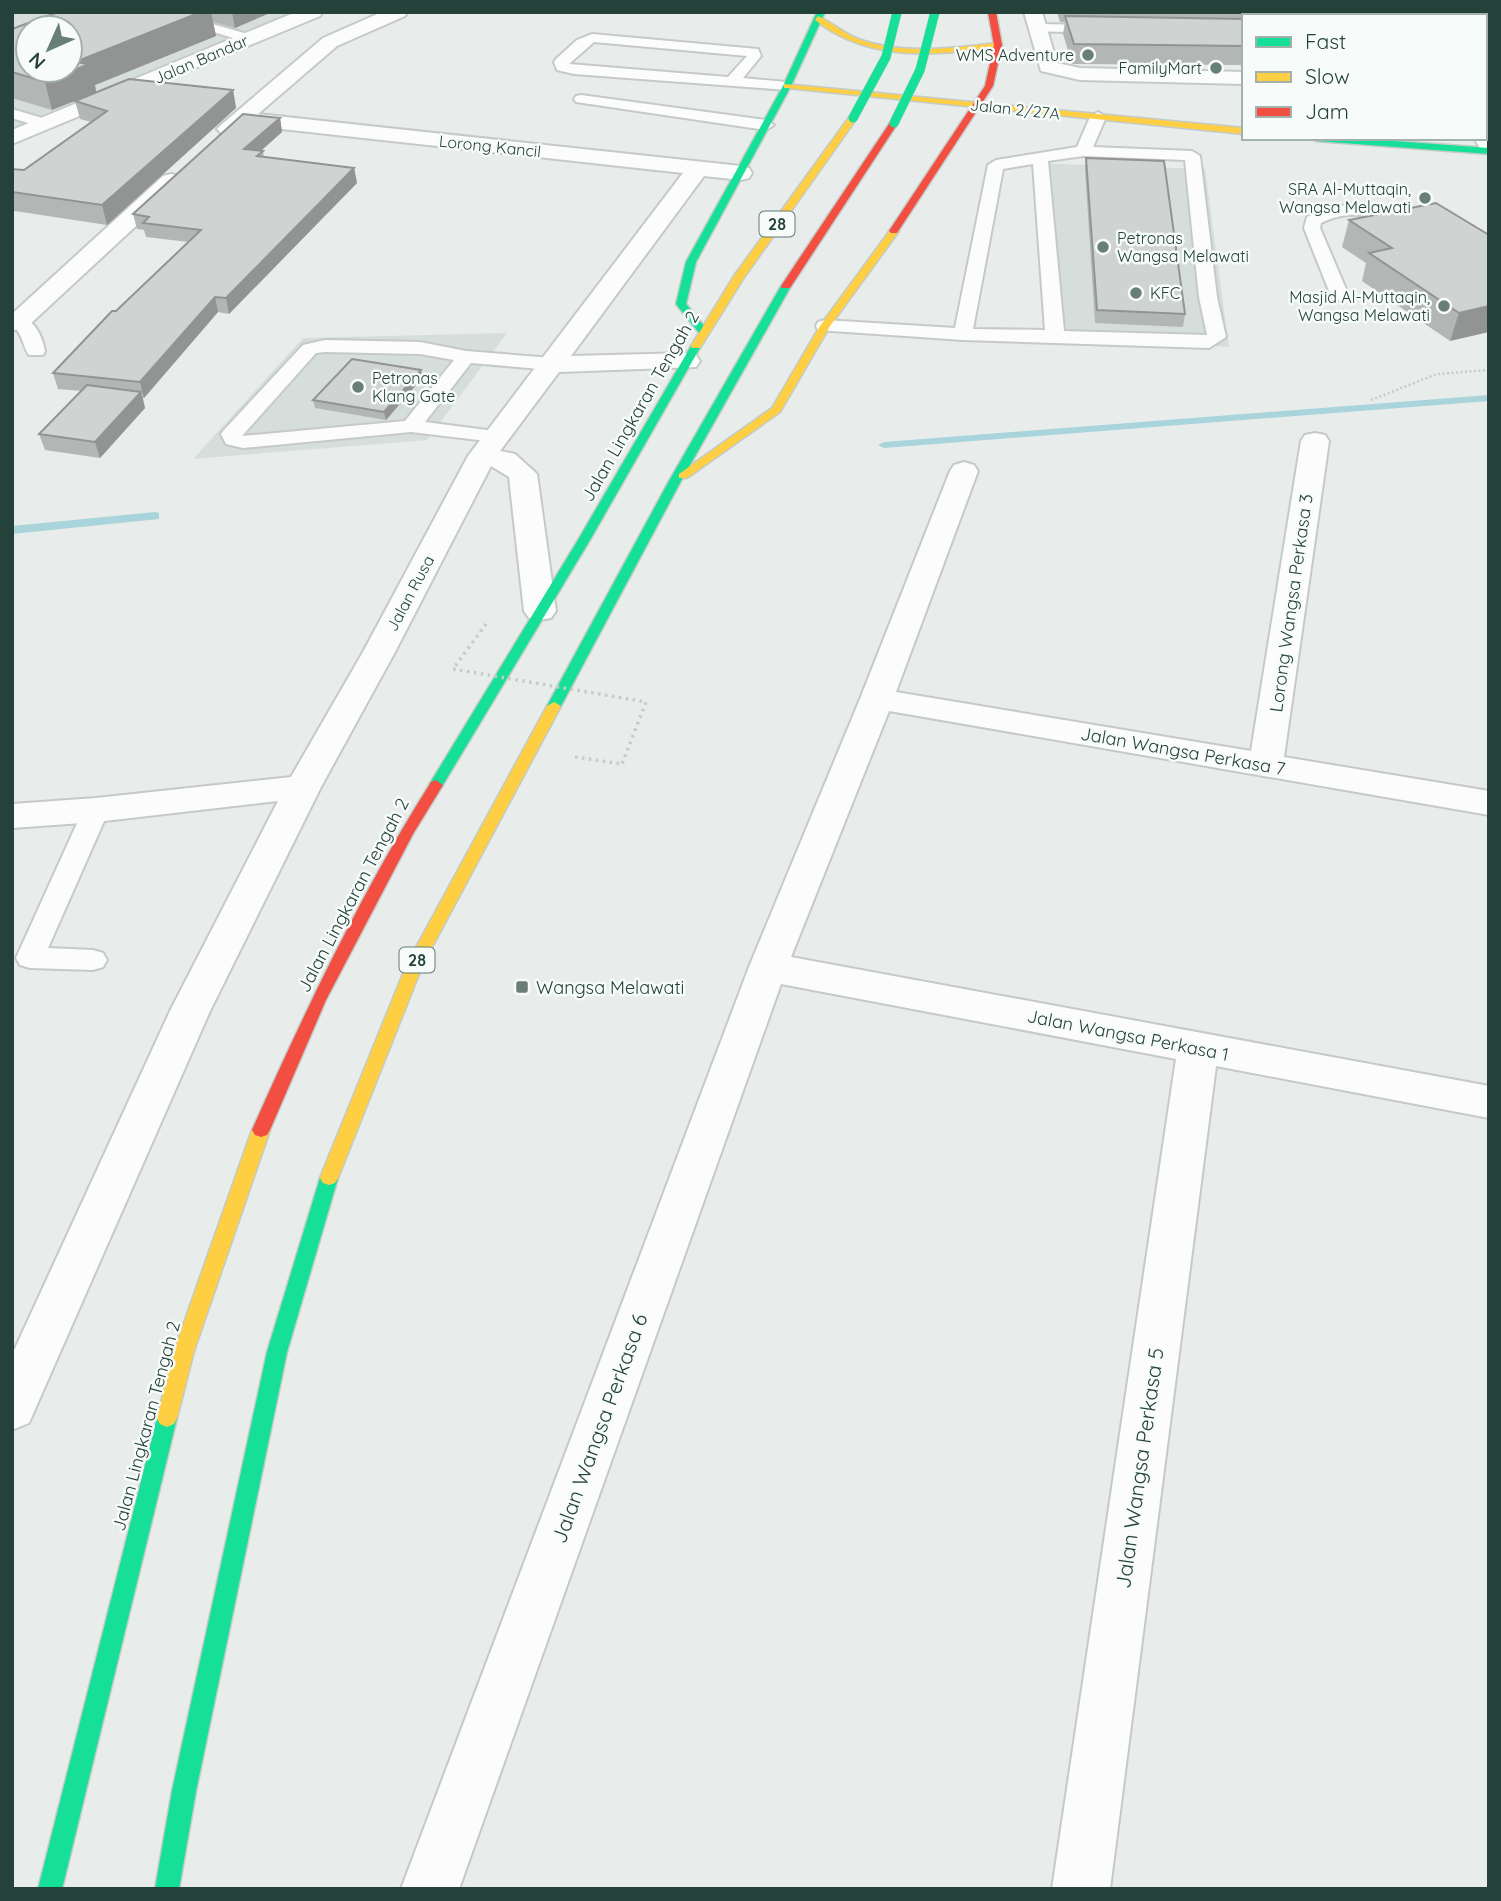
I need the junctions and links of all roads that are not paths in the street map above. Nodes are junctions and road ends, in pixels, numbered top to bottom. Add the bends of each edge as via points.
1 (153, 12) edge
2 (313, 12) edge
3 (398, 12) edge
4 (897, 12) edge
5 (935, 12) edge
6 (992, 12) edge
7 (820, 14) edge
8 (1034, 20) edge
9 (1119, 29) edge
10 (250, 39) junction
11 (998, 45) junction
12 (865, 73) dead end
13 (1242, 78) edge
14 (934, 80) dead end
15 (731, 83) junction
16 (787, 86) junction
17 (581, 99) dead end
18 (977, 106) junction
19 (12, 113) edge
20 (1098, 117) junction
21 (240, 118) junction
22 (47, 124) junction
23 (766, 125) junction
24 (1242, 131) edge
25 (12, 138) edge
26 (1343, 140) edge
27 (210, 146) edge
28 (1083, 151) junction
29 (1489, 151) edge
30 (1040, 158) junction
31 (190, 164) edge
32 (698, 169) junction
33 (741, 173) junction
34 (1415, 222) edge
35 (1340, 296) dead end
36 (15, 322) edge
37 (825, 326) junction
38 (704, 332) junction
39 (963, 334) junction
40 (1055, 336) junction
41 (36, 351) dead end
42 (466, 357) junction
43 (687, 361) junction
44 (552, 364) junction
45 (411, 426) junction
46 (1315, 441) dead end
47 (489, 446) junction
48 (964, 471) dead end
49 (676, 481) junction
50 (540, 611) junction
51 (877, 699) junction
52 (1266, 765) junction
53 (303, 787) junction
54 (1489, 803) edge
55 (96, 810) junction
56 (12, 816) edge
57 (93, 960) dead end
58 (768, 967) junction
59 (1198, 1047) junction
60 (1489, 1102) edge
61 (12, 1408) edge
62 (50, 1889) edge
63 (167, 1889) edge
64 (430, 1889) edge
65 (1081, 1889) edge

1 - 10 lane
2 - 10 street, Jalan Bandar
3 - 21 street via 330,42
4 - 38 main road, Jalan Lingkaran Tengah 2 / 28, bridge via 886,57 853,118
5 - 49 main road, 28, bridge via 925,60 894,123 777,300
6 - 11 main road
7 - 11 main road via 826,29 858,42 942,52
7 - 16 main road via 803,67
8 - 9 lane
8 - 13 street via 1048,67 1080,74
10 - 22 street, Jalan Bandar
11 - 18 main road via 989,86
12 - 14 main road
15 - 15 lane via 574,70 562,67 561,62 592,38 752,52 754,56
15 - 16 lane
16 - 18 main road, Jalan 2/27A
16 - 23 main road
17 - 23 lane
18 - 20 main road, Jalan 2/27A
18 - 37 main road
19 - 22 lane
20 - 24 main road, Jalan 2/27A
20 - 28 lane
21 - 27 street
21 - 32 street, Lorong Kancil
22 - 25 street, Jalan Bandar
23 - 33 main road
26 - 29 main road
28 - 30 lane
28 - 40 lane via 1192,156 1217,337 1209,342
30 - 39 lane via 996,165
30 - 40 lane
31 - 36 street
32 - 33 street, Lorong Kancil
32 - 44 street, Jalan Rusa
33 - 38 main road via 691,262 681,304
34 - 35 lane via 1388,213 1344,209 1313,220 1312,228
36 - 41 lane via 33,336
37 - 39 lane
37 - 49 main road via 776,410
38 - 43 main road, Jalan Lingkaran Tengah 2 / 28
39 - 40 lane
42 - 44 lane
42 - 45 lane
42 - 45 lane via 419,348 310,349 231,434 233,440 243,442
43 - 44 street
43 - 50 main road, Jalan Lingkaran Tengah 2 / 28
44 - 47 street, Jalan Rusa
45 - 47 lane
46 - 52 street, Lorong Wangsa Perkasa 3
47 - 50 street via 523,474
47 - 53 street, Jalan Rusa
48 - 51 street, Jalan Wangsa Perkasa 6
49 - 63 main road, 28 via 415,964 334,1161 277,1352
50 - 62 main road, Jalan Lingkaran Tengah 2 / 28 via 406,834 318,1000 251,1153 184,1351
51 - 52 street, Jalan Wangsa Perkasa 7
51 - 58 street, Jalan Wangsa Perkasa 6
52 - 54 street, Jalan Wangsa Perkasa 7
53 - 55 street
53 - 61 street, Jalan Rusa via 190,1011
55 - 56 street
55 - 57 lane via 30,958
58 - 59 street, Jalan Wangsa Perkasa 1
58 - 64 street, Jalan Wangsa Perkasa 6
59 - 60 street, Jalan Wangsa Perkasa 1
59 - 65 street, Jalan Wangsa Perkasa 5

